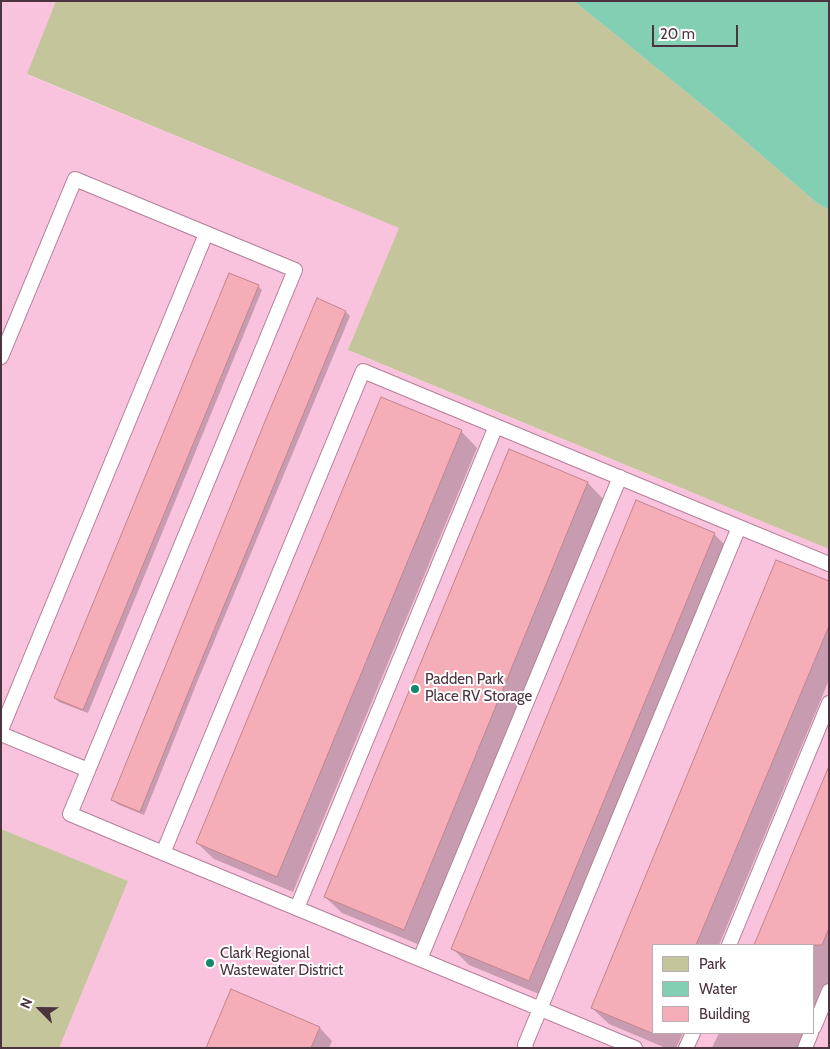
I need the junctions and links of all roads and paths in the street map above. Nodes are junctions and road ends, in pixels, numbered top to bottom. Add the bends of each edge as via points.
1 (206, 234) junction
2 (1, 357) edge
3 (496, 426) junction
4 (620, 477) junction
5 (740, 527) junction
6 (829, 564) edge
7 (829, 704) edge
8 (1, 730) edge
9 (1, 734) edge
10 (88, 770) junction
11 (163, 853) junction
12 (297, 908) junction
13 (729, 944) edge
14 (420, 959) junction
15 (829, 991) edge
16 (540, 1009) junction
17 (815, 1025) edge
18 (692, 1034) edge
19 (811, 1034) edge
20 (526, 1048) edge
21 (635, 1048) edge
22 (686, 1048) edge
23 (805, 1048) edge

1 - 2 lane via 75,180
1 - 8 lane
1 - 10 lane via 295,270
3 - 4 lane
3 - 11 lane via 363,371
3 - 12 lane
4 - 5 lane
4 - 14 lane
5 - 6 lane
5 - 16 lane
7 - 13 lane
9 - 10 lane
10 - 11 lane via 70,814
11 - 12 lane
12 - 14 lane
14 - 16 lane
15 - 17 lane
16 - 20 lane
16 - 21 lane
18 - 22 lane
19 - 23 lane

